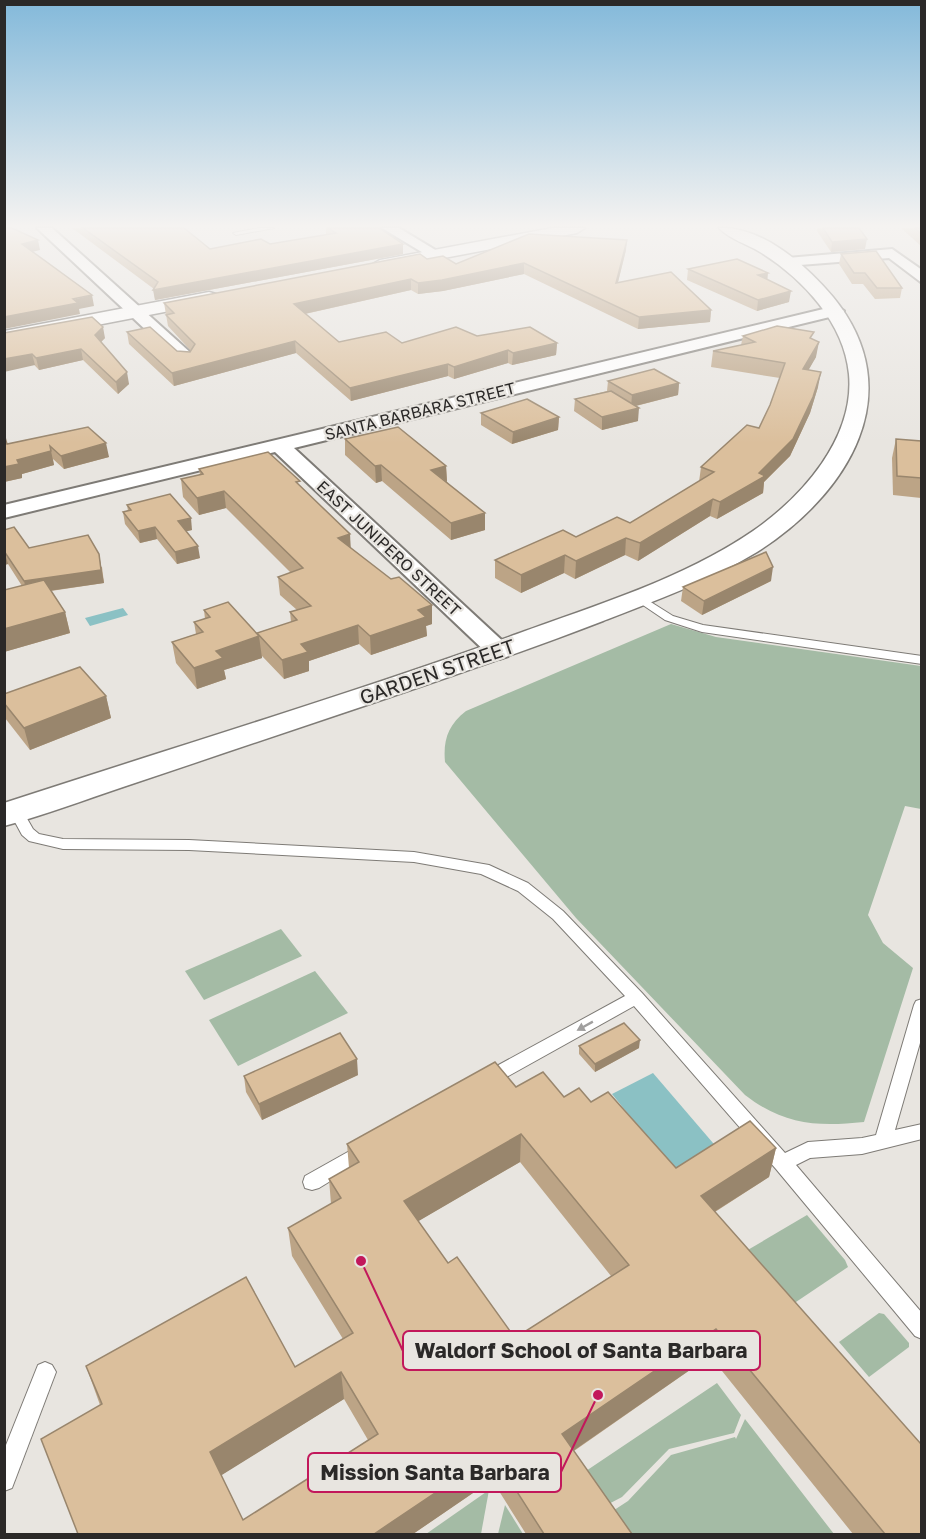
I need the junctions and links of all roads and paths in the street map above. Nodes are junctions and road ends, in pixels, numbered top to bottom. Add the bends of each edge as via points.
1 (121, 300) edge
2 (197, 300) edge
3 (827, 300) edge
4 (836, 310) junction
5 (134, 312) junction
6 (4, 337) edge
7 (186, 358) edge
8 (279, 446) junction
9 (4, 512) edge
10 (638, 597) junction
11 (499, 651) junction
12 (921, 660) edge
13 (10, 813) edge
14 (636, 998) junction
15 (921, 1005) edge
16 (469, 1090) edge
17 (921, 1131) edge
18 (883, 1141) junction
19 (380, 1142) edge
20 (783, 1162) junction
21 (312, 1182) dead end
22 (921, 1329) edge
23 (45, 1372) dead end
24 (4, 1480) edge

1 - 5 street
2 - 5 street
3 - 4 street, GARDEN STREET
4 - 8 street, SANTA BARBARA STREET
4 - 10 street, GARDEN STREET via 856,356 862,392 861,404 834,463 808,498 762,536 720,561
5 - 6 street
5 - 7 street
8 - 9 street, SANTA BARBARA STREET
8 - 11 street, EAST JUNIPERO STREET
10 - 11 street, GARDEN STREET
10 - 12 lane via 669,618 702,628
11 - 13 street, GARDEN STREET
13 - 14 lane via 34,838 63,844 189,845 375,854 484,869 542,900
14 -> 16 lane
14 - 20 lane
15 - 18 lane
17 - 18 lane
18 - 20 lane via 842,1149 808,1150
19 - 21 lane
20 - 22 lane
23 - 24 lane

